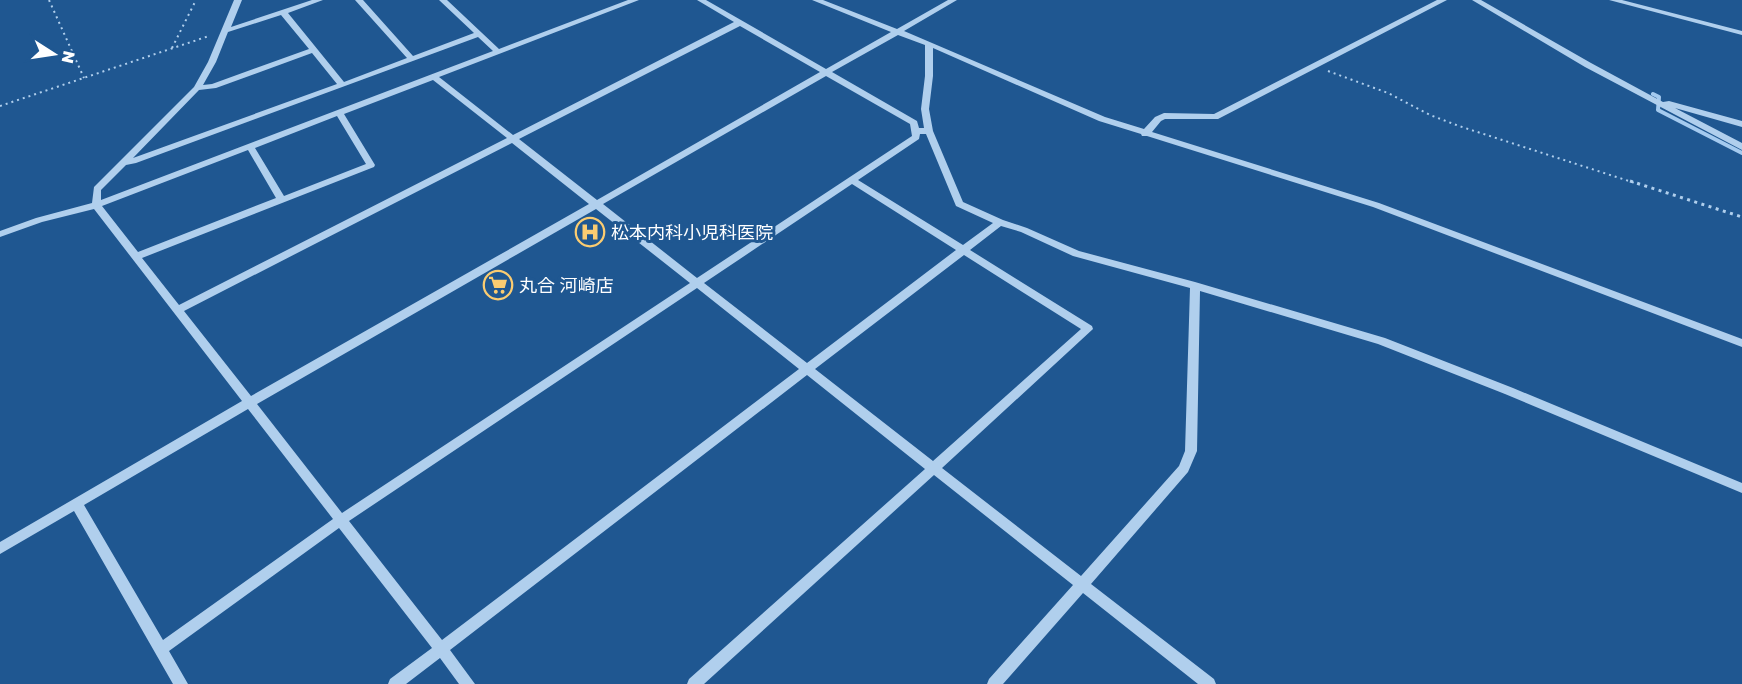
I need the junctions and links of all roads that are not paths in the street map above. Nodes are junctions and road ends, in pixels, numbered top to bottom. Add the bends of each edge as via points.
1 (238, 0) edge
2 (319, 0) edge
3 (359, 0) edge
4 (443, 0) edge
5 (635, 0) edge
6 (701, 0) edge
7 (816, 0) edge
8 (953, 0) edge
9 (1443, 0) edge
10 (1476, 0) edge
11 (1613, 0) edge
12 (283, 12) junction
13 (739, 23) junction
14 (225, 31) junction
15 (897, 32) junction
16 (1742, 33) edge
17 (478, 34) junction
18 (929, 44) junction
19 (314, 50) junction
20 (498, 52) junction
21 (412, 59) junction
22 (827, 72) junction
23 (434, 77) junction
24 (342, 85) junction
25 (197, 88) junction
26 (1650, 100) junction
27 (339, 113) junction
28 (1742, 124) edge
29 (915, 131) junction
30 (929, 131) junction
31 (1145, 134) junction
32 (512, 137) junction
33 (250, 147) junction
34 (1742, 147) edge
35 (122, 163) junction
36 (854, 181) junction
37 (282, 200) junction
38 (96, 205) junction
39 (595, 205) junction
40 (1000, 222) junction
41 (0, 234) edge
42 (964, 250) junction
43 (137, 256) junction
44 (696, 283) junction
45 (1195, 286) junction
46 (178, 310) junction
47 (1742, 343) edge
48 (808, 368) junction
49 (250, 402) junction
50 (934, 467) junction
51 (1742, 488) edge
52 (77, 504) junction
53 (341, 520) junction
54 (0, 548) edge
55 (1080, 584) junction
56 (160, 650) junction
57 (439, 650) junction
58 (181, 684) edge
59 (395, 684) edge
60 (468, 684) edge
61 (694, 684) edge
62 (994, 684) edge
63 (1209, 684) edge

1 - 14 street
2 - 12 street
3 - 21 street
4 - 17 street
5 - 20 street
6 - 13 street
7 - 15 street
8 - 15 street
9 - 31 street via 1215,117 1164,116
10 - 26 street
11 - 16 street
12 - 14 street
12 - 19 street
13 - 22 street
13 - 32 street
14 - 25 street
15 - 18 street
15 - 22 street
17 - 20 street
17 - 21 street
18 - 30 street via 925,109
18 - 31 street
19 - 24 street
19 - 25 street via 213,86
20 - 23 street
21 - 24 street
22 - 29 street via 914,123
22 - 39 street
23 - 27 street
23 - 32 street
24 - 35 street
25 - 35 street
26 - 28 street
26 - 34 street
27 - 33 street
27 - 37 street via 371,165
29 - 30 street
29 - 36 street via 916,137
30 - 40 street via 959,204
31 - 47 street via 1376,205
32 - 39 street
32 - 46 street
33 - 37 street
33 - 38 street
35 - 38 street via 97,189
36 - 42 street
36 - 44 street
37 - 43 street
38 - 41 street
38 - 43 street
39 - 44 street
39 - 49 street
40 - 42 street
40 - 45 street via 1076,254
42 - 48 street
42 - 50 street via 1088,329
43 - 46 street
44 - 48 street
44 - 53 street
45 - 51 street via 1381,341
45 - 55 street via 1191,451 1184,469
46 - 49 street
48 - 50 street
48 - 57 street
49 - 52 street
49 - 53 street
50 - 55 street
50 - 61 street
52 - 54 street
52 - 56 street
53 - 56 street
53 - 57 street
55 - 62 street
55 - 63 street
56 - 58 street
57 - 59 street
57 - 60 street

